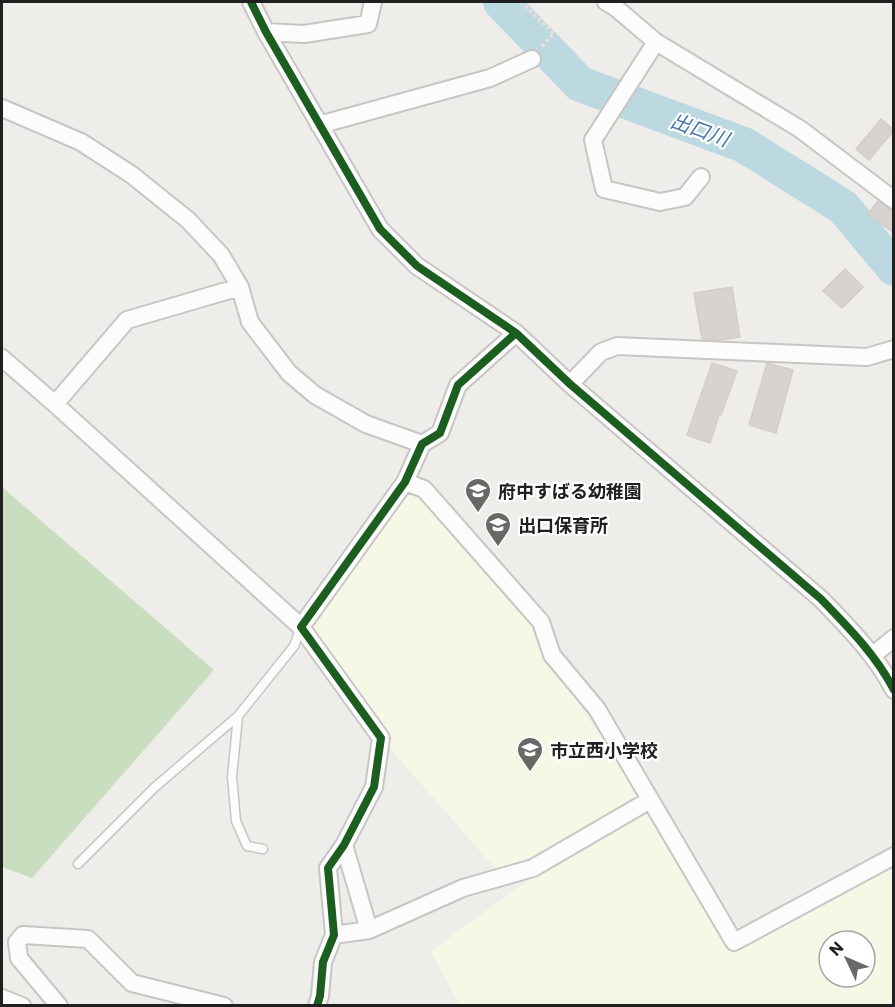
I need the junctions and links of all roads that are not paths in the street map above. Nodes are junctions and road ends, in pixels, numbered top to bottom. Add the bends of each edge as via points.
1 (251, 2) edge
2 (373, 2) edge
3 (614, 4) edge
4 (266, 32) junction
5 (656, 42) junction
6 (532, 59) dead end
7 (2, 108) edge
8 (319, 124) junction
9 (701, 177) dead end
10 (894, 200) edge
11 (240, 287) junction
12 (516, 333) junction
13 (894, 349) edge
14 (2, 358) edge
15 (570, 384) junction
16 (55, 404) junction
17 (422, 444) junction
18 (405, 482) junction
19 (301, 627) junction
20 (894, 638) edge
21 (872, 656) junction
22 (894, 690) edge
23 (238, 716) junction
24 (650, 800) junction
25 (344, 845) junction
26 (263, 849) dead end
27 (894, 856) edge
28 (78, 864) dead end
29 (369, 930) junction
30 (334, 935) junction
31 (2, 998) edge
32 (22, 1005) edge
33 (59, 1005) edge
34 (224, 1005) edge
35 (317, 1005) edge

1 - 4 street
2 - 4 street via 368,24 304,34
3 - 5 street
4 - 8 street
5 - 9 street via 593,140 604,189 660,202 685,197
5 - 10 street via 800,129
6 - 8 street via 490,78
7 - 11 street via 81,142 132,175 188,220 221,255
8 - 12 street via 380,229 417,266
11 - 16 street via 127,320
11 - 17 street via 250,322 289,374 315,395 366,424
12 - 15 street
12 - 17 street via 458,385 440,433
13 - 15 street via 867,357 616,346 601,352
14 - 16 street
15 - 21 street via 821,599
16 - 19 street
17 - 18 street
18 - 19 street
18 - 24 street via 424,489 542,622 552,655 597,709
19 - 23 lane via 294,646
19 - 25 street via 381,738 374,787
20 - 21 street
21 - 22 street
23 - 26 lane via 232,777 236,821 247,846
23 - 28 lane via 155,787
24 - 27 street via 734,942
24 - 29 street via 533,868 463,888
25 - 29 street
25 - 30 street via 328,868
29 - 30 street
30 - 35 street via 323,962
31 - 32 street
33 - 34 street via 19,958 17,942 23,935 88,939 132,983

